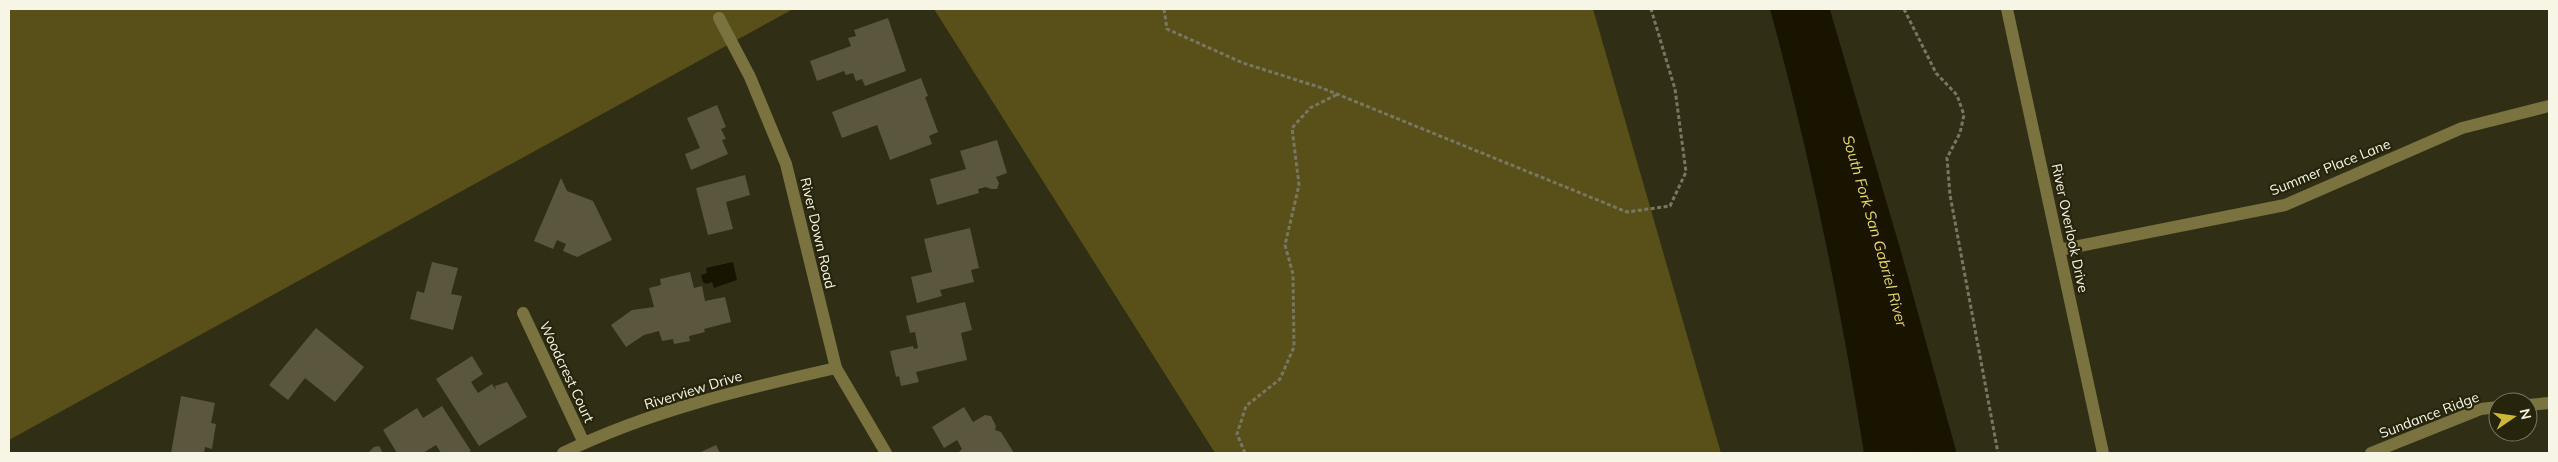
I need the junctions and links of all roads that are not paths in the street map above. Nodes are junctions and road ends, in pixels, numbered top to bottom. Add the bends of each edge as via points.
1 (2007, 9) edge
2 (719, 18) dead end
3 (2549, 106) edge
4 (2059, 250) junction
5 (523, 313) dead end
6 (836, 368) junction
7 (2488, 408) edge
8 (584, 443) junction
9 (563, 453) edge
10 (886, 453) edge
11 (2103, 453) edge
12 (2371, 453) edge

1 - 4 street, River Overlook Drive
2 - 6 street, River Down Road via 750,77 786,164
3 - 4 street, Summer Place Lane via 2462,128 2285,205
4 - 11 street, River Overlook Drive
5 - 8 street, Woodcrest Court
6 - 8 street, Riverview Drive via 717,396
6 - 10 street, River Down Road
7 - 12 street, Sundance Ridge
8 - 9 street, Riverview Drive

